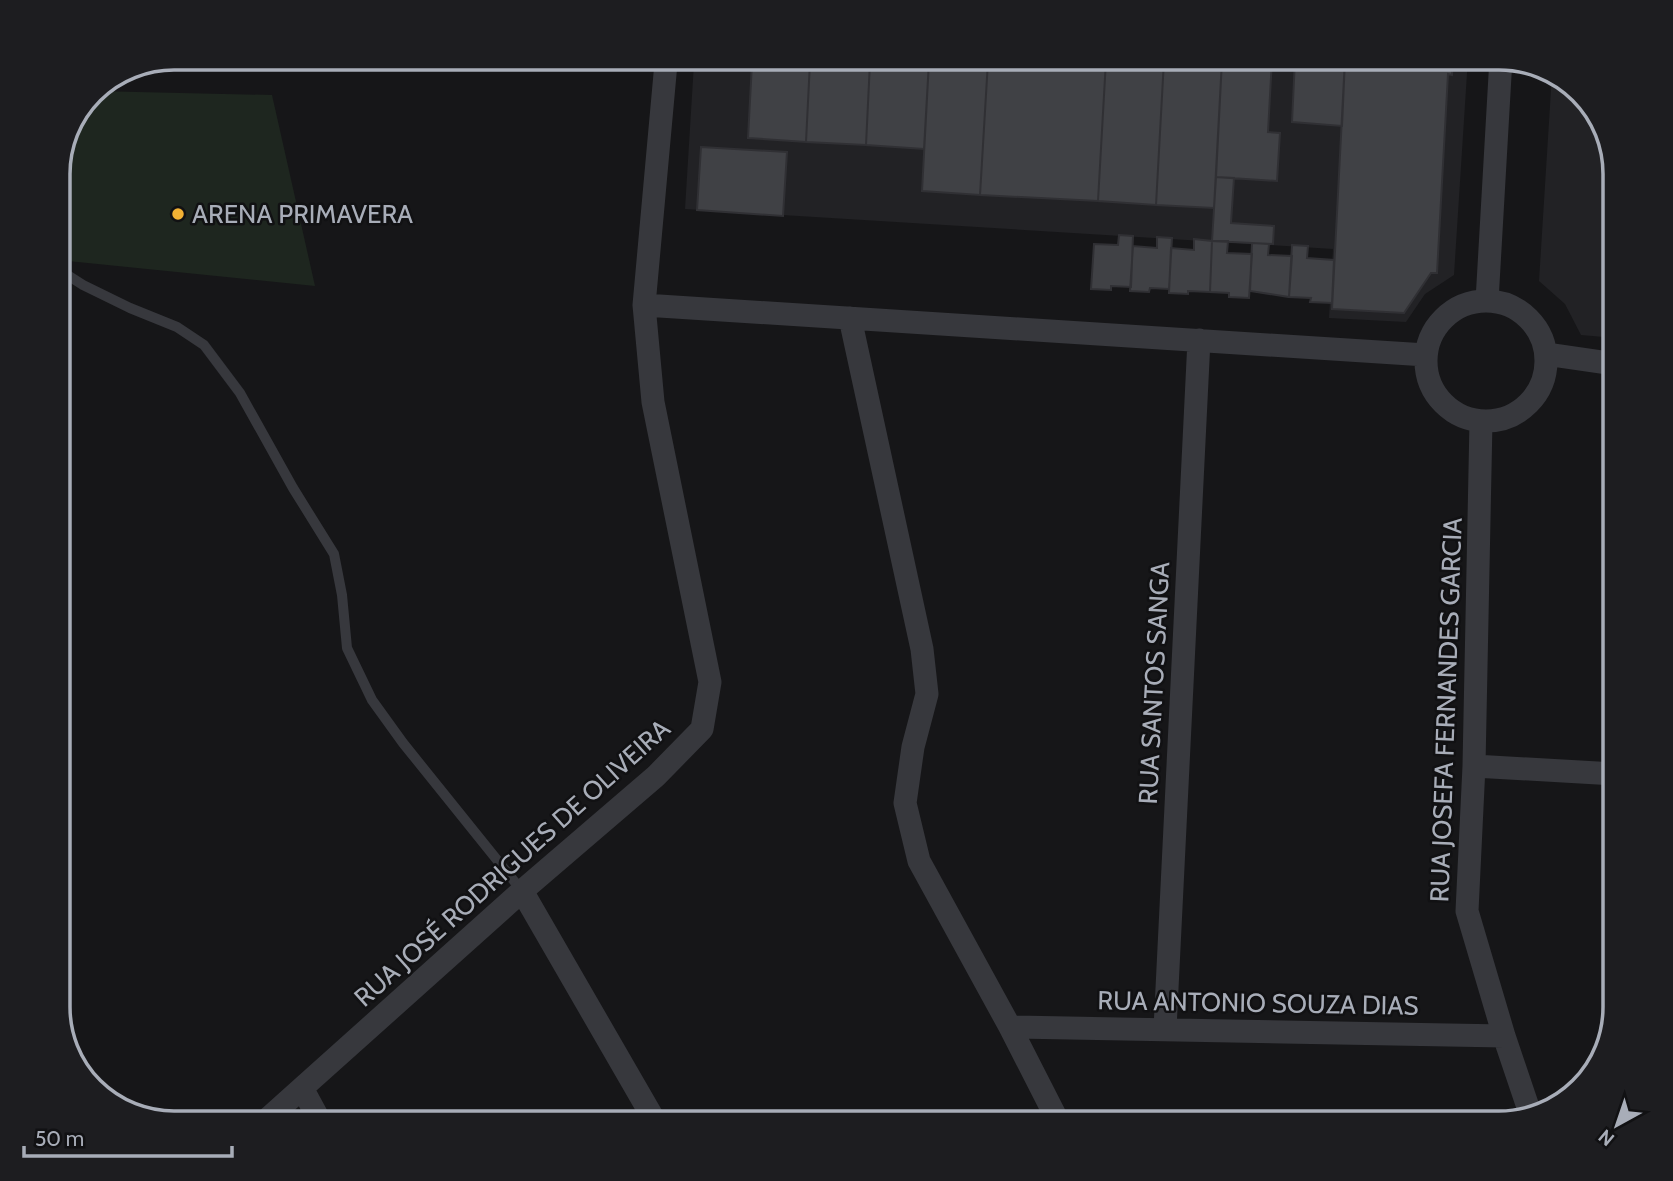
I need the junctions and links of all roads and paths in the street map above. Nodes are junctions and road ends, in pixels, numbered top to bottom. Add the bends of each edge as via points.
1 (665, 70) edge
2 (1500, 70) edge
3 (70, 277) edge
4 (1487, 301) junction
5 (644, 305) junction
6 (850, 318) junction
7 (1199, 340) junction
8 (1546, 354) junction
9 (1426, 355) junction
10 (1603, 362) edge
11 (1481, 421) junction
12 (1475, 766) junction
13 (1603, 773) edge
14 (522, 891) junction
15 (1010, 1027) junction
16 (1165, 1029) junction
17 (1504, 1036) junction
18 (302, 1088) junction
19 (1528, 1106) edge
20 (276, 1111) edge
21 (314, 1111) edge
22 (649, 1111) edge
23 (1053, 1111) edge

1 - 5 street, RUA JOSÉ RODRIGUES DE OLIVEIRA
2 - 4 street
3 - 14 lane via 177,327 204,345 240,393 334,554 348,648 372,700
4 - 8 street via 1520,311 1533,323
4 - 9 street via 1453,310 1439,322
5 - 6 street
5 - 14 street, RUA JOSÉ RODRIGUES DE OLIVEIRA via 653,402 710,681 702,729 656,776
6 - 7 street
6 - 15 street via 922,649 927,694 905,803 919,861
7 - 9 street
7 - 16 street, RUA SANTOS SANGA
8 - 10 street
8 - 11 street via 1546,372 1530,403 1499,420
9 - 11 street via 1427,374 1446,406
11 - 12 street, RUA JOSEFA FERNANDES GARCIA
12 - 13 street
12 - 17 street, RUA JOSEFA FERNANDES GARCIA via 1467,911
14 - 18 street, RUA JOSÉ RODRIGUES DE OLIVEIRA
14 - 22 street
15 - 16 street, RUA ANTONIO SOUZA DIAS
15 - 23 street
16 - 17 street, RUA ANTONIO SOUZA DIAS
17 - 19 street, RUA JOSEFA FERNANDES GARCIA
18 - 20 street, RUA JOSÉ RODRIGUES DE OLIVEIRA
18 - 21 street

